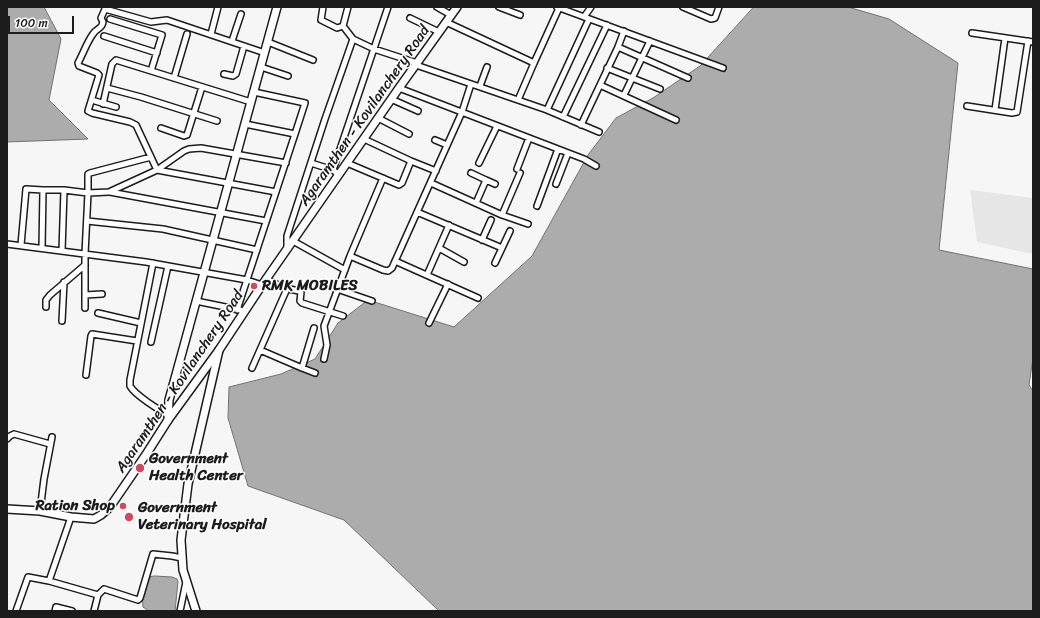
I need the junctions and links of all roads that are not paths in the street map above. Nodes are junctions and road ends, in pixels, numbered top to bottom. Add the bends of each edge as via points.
1 (218, 7) edge
2 (277, 7) edge
3 (323, 7) edge
4 (348, 7) edge
5 (388, 7) edge
6 (437, 7) edge
7 (457, 7) edge
8 (499, 7) edge
9 (558, 7) edge
10 (591, 7) edge
11 (685, 7) edge
12 (719, 7) edge
13 (241, 14) dead end
14 (452, 15) junction
15 (520, 15) dead end
16 (410, 18) dead end
17 (587, 18) junction
18 (110, 20) dead end
19 (446, 22) junction
20 (607, 25) junction
21 (343, 26) junction
22 (624, 31) junction
23 (439, 32) junction
24 (972, 32) dead end
25 (187, 34) dead end
26 (211, 34) junction
27 (104, 36) dead end
28 (1005, 38) junction
29 (352, 40) junction
30 (232, 41) junction
31 (650, 41) junction
32 (268, 42) junction
33 (1030, 42) edge
34 (244, 46) junction
35 (618, 47) junction
36 (374, 49) junction
37 (157, 53) junction
38 (265, 53) junction
39 (641, 57) junction
40 (313, 60) dead end
41 (534, 63) junction
42 (417, 64) junction
43 (261, 67) junction
44 (487, 67) dead end
45 (607, 68) junction
46 (723, 68) dead end
47 (151, 71) junction
48 (224, 74) dead end
49 (288, 76) dead end
50 (174, 78) junction
51 (632, 78) junction
52 (688, 78) dead end
53 (471, 84) junction
54 (600, 85) junction
55 (480, 86) junction
56 (202, 87) junction
57 (107, 88) junction
58 (399, 88) junction
59 (660, 89) dead end
60 (254, 92) junction
61 (624, 95) junction
62 (391, 99) junction
63 (518, 100) junction
64 (95, 101) dead end
65 (251, 102) junction
66 (103, 104) junction
67 (966, 106) dead end
68 (116, 107) dead end
69 (546, 110) junction
70 (995, 110) junction
71 (418, 111) dead end
72 (462, 112) junction
73 (194, 114) junction
74 (563, 117) junction
75 (378, 118) junction
76 (676, 120) dead end
77 (217, 121) dead end
78 (245, 124) junction
79 (581, 125) junction
80 (497, 126) junction
81 (161, 128) dead end
82 (599, 132) dead end
83 (295, 134) junction
84 (409, 134) dead end
85 (529, 138) junction
86 (364, 139) junction
87 (436, 140) dead end
88 (448, 145) junction
89 (558, 149) junction
90 (568, 153) junction
91 (237, 154) junction
92 (151, 157) junction
93 (411, 162) junction
94 (286, 163) junction
95 (311, 163) junction
96 (347, 163) junction
97 (479, 163) dead end
98 (596, 166) dead end
99 (157, 170) junction
100 (436, 171) junction
101 (336, 172) junction
102 (471, 174) dead end
103 (383, 178) junction
104 (486, 180) junction
105 (229, 183) junction
106 (431, 183) junction
107 (495, 184) dead end
108 (556, 184) dead end
109 (43, 190) junction
110 (64, 190) junction
111 (110, 192) junction
112 (276, 192) junction
113 (88, 193) junction
114 (476, 203) junction
115 (537, 206) dead end
116 (417, 212) junction
117 (221, 213) junction
118 (502, 215) junction
119 (491, 220) dead end
120 (87, 221) junction
121 (266, 221) junction
122 (528, 224) dead end
123 (448, 226) junction
124 (510, 232) dead end
125 (482, 240) junction
126 (213, 241) junction
127 (293, 241) junction
128 (7, 244) edge
129 (21, 245) junction
130 (42, 248) junction
131 (439, 248) junction
132 (502, 248) junction
133 (287, 249) junction
134 (257, 250) junction
135 (62, 251) junction
136 (85, 254) junction
137 (350, 256) junction
138 (395, 261) junction
139 (464, 262) dead end
140 (152, 263) junction
141 (495, 263) dead end
142 (85, 265) junction
143 (168, 266) junction
144 (345, 270) junction
145 (204, 272) junction
146 (427, 275) junction
147 (247, 280) junction
148 (64, 282) junction
149 (264, 282) junction
150 (448, 284) junction
151 (285, 288) junction
152 (338, 289) junction
153 (85, 294) junction
154 (102, 294) dead end
155 (478, 298) dead end
156 (196, 301) junction
157 (372, 301) dead end
158 (46, 307) dead end
159 (85, 308) dead end
160 (241, 310) junction
161 (329, 312) junction
162 (98, 313) dead end
163 (343, 316) dead end
164 (62, 321) dead end
165 (141, 323) junction
166 (429, 323) dead end
167 (314, 328) dead end
168 (137, 341) junction
169 (151, 342) dead end
170 (219, 350) junction
171 (260, 350) junction
172 (324, 359) dead end
173 (252, 368) dead end
174 (302, 368) junction
175 (315, 373) dead end
176 (86, 375) dead end
177 (168, 418) junction
178 (52, 437) dead end
179 (7, 440) edge
180 (50, 444) junction
181 (7, 509) edge
182 (40, 511) junction
183 (71, 517) junction
184 (182, 558) junction
185 (49, 581) junction
186 (186, 581) junction
187 (98, 594) junction
188 (16, 611) edge
189 (55, 611) edge
190 (72, 611) edge
191 (94, 611) edge
192 (180, 611) edge
193 (196, 611) edge

1 - 26 street
2 - 32 main road
3 - 21 street via 321,20 337,28
4 - 21 street
5 - 36 street
6 - 14 street
7 - 14 main road, Agaramthen - Kovilanchery Road
8 - 15 street
9 - 17 street
9 - 41 street
10 - 17 street
11 - 12 street via 713,19
13 - 30 street
14 - 19 main road, Agaramthen - Kovilanchery Road
16 - 23 street
17 - 20 street
17 - 69 street
18 - 37 street via 162,35
19 - 23 main road, Agaramthen - Kovilanchery Road
19 - 41 street
20 - 22 street
20 - 74 street
21 - 29 street
22 - 31 street
22 - 35 street
23 - 42 main road, Agaramthen - Kovilanchery Road
24 - 28 street
25 - 50 street
26 - 30 street
26 - 92 street via 167,20 151,22 105,9 101,16 103,25 93,34 78,63 79,66 99,75 88,111 136,125
27 - 37 street
28 - 33 street
28 - 70 street
29 - 36 street
29 - 95 street
30 - 34 street
31 - 39 street
31 - 46 street
32 - 38 main road
32 - 40 street
33 - 70 street via 1017,112
34 - 38 street
34 - 48 street via 236,74
35 - 39 street
35 - 45 street
36 - 42 street
36 - 101 street
37 - 47 street
38 - 43 main road
39 - 51 street
39 - 52 street
41 - 63 street
42 - 53 street
42 - 58 main road, Agaramthen - Kovilanchery Road
43 - 49 street
43 - 60 main road
44 - 55 street
45 - 51 street
45 - 54 street
47 - 50 street
47 - 57 street via 113,61
50 - 56 street
51 - 59 street
51 - 61 street
53 - 55 street
53 - 72 street
54 - 61 street
54 - 79 street
55 - 63 street
56 - 65 street
56 - 73 street
57 - 66 street
57 - 73 street
58 - 62 main road, Agaramthen - Kovilanchery Road
58 - 72 street
60 - 65 main road
60 - 83 street via 305,103
61 - 76 street
62 - 71 street
62 - 75 main road, Agaramthen - Kovilanchery Road
63 - 69 street
64 - 66 street
65 - 78 main road
66 - 68 street
67 - 70 street
69 - 74 street
72 - 80 street
72 - 88 street
73 - 77 street
73 - 81 street via 187,135
74 - 79 street
75 - 84 street
75 - 86 main road, Agaramthen - Kovilanchery Road
78 - 83 street
78 - 91 main road
79 - 82 street
80 - 85 street
80 - 97 street
83 - 94 street
85 - 89 street
85 - 118 street
86 - 93 street
86 - 96 main road, Agaramthen - Kovilanchery Road
87 - 88 street
88 - 100 street
89 - 90 street
89 - 115 street
90 - 98 street
90 - 108 street
91 - 94 street
91 - 99 street via 202,148 189,149
91 - 105 main road
92 - 99 street
92 - 113 street via 88,174
93 - 100 street
93 - 103 street via 401,184
94 - 112 street
95 - 101 street
95 - 133 street via 287,236
96 - 101 main road, Agaramthen - Kovilanchery Road
96 - 103 street
99 - 105 street
99 - 111 street
100 - 106 street
101 - 127 main road, Agaramthen - Kovilanchery Road
102 - 104 street
103 - 137 street
104 - 107 street
104 - 114 street
105 - 112 street
105 - 117 main road
106 - 114 street
106 - 116 street
109 - 110 street
109 - 129 street via 25,190
109 - 130 street
110 - 113 street
110 - 135 street
111 - 113 street
111 - 117 street
112 - 121 street
113 - 120 street
114 - 118 street
116 - 123 street
116 - 138 street
117 - 121 street
117 - 126 main road
118 - 122 street
119 - 125 street
120 - 126 street via 163,229
120 - 136 street
121 - 134 street
123 - 125 street
123 - 131 street
124 - 132 street
125 - 132 street
126 - 134 street
126 - 145 main road
127 - 133 main road, Agaramthen - Kovilanchery Road
127 - 144 street
128 - 129 street
129 - 130 street
130 - 135 street
131 - 139 street
131 - 146 street
132 - 141 street
133 - 149 main road, Agaramthen - Kovilanchery Road
134 - 147 street
135 - 136 street
136 - 140 street
136 - 142 street
137 - 138 street via 388,271
137 - 144 street
138 - 146 street
140 - 143 street
140 - 165 street
142 - 148 street
142 - 153 street
143 - 145 street
143 - 169 street
144 - 152 street
145 - 147 street
145 - 156 main road
146 - 150 street
147 - 149 street
147 - 160 street
148 - 158 street via 46,300
148 - 164 street
149 - 151 street
149 - 160 main road, Agaramthen - Kovilanchery Road
150 - 155 street
150 - 166 street
151 - 161 street via 301,292 302,303
151 - 171 street via 286,293
152 - 157 street
152 - 161 street
153 - 154 street
153 - 159 street
156 - 160 street
156 - 177 main road via 168,400
160 - 170 main road, Agaramthen - Kovilanchery Road
161 - 163 street
161 - 172 street via 324,326 327,346
162 - 165 street
165 - 168 street
167 - 174 street
168 - 176 street via 92,334
168 - 177 street via 130,385
170 - 177 main road, Agaramthen - Kovilanchery Road
170 - 184 main road via 188,484 180,540
171 - 173 street
171 - 174 street
174 - 175 street
177 - 183 main road, Agaramthen - Kovilanchery Road via 110,506 94,519
178 - 180 street
179 - 180 street via 14,434
180 - 182 street
181 - 182 main road, Agaramthen - Kovilanchery Road
182 - 183 main road, Agaramthen - Kovilanchery Road
183 - 185 street
184 - 186 main road
184 - 187 street via 152,554 138,600 104,589
185 - 187 street
185 - 188 street via 28,577
186 - 192 street
186 - 193 main road
187 - 191 street
189 - 190 street via 56,607

